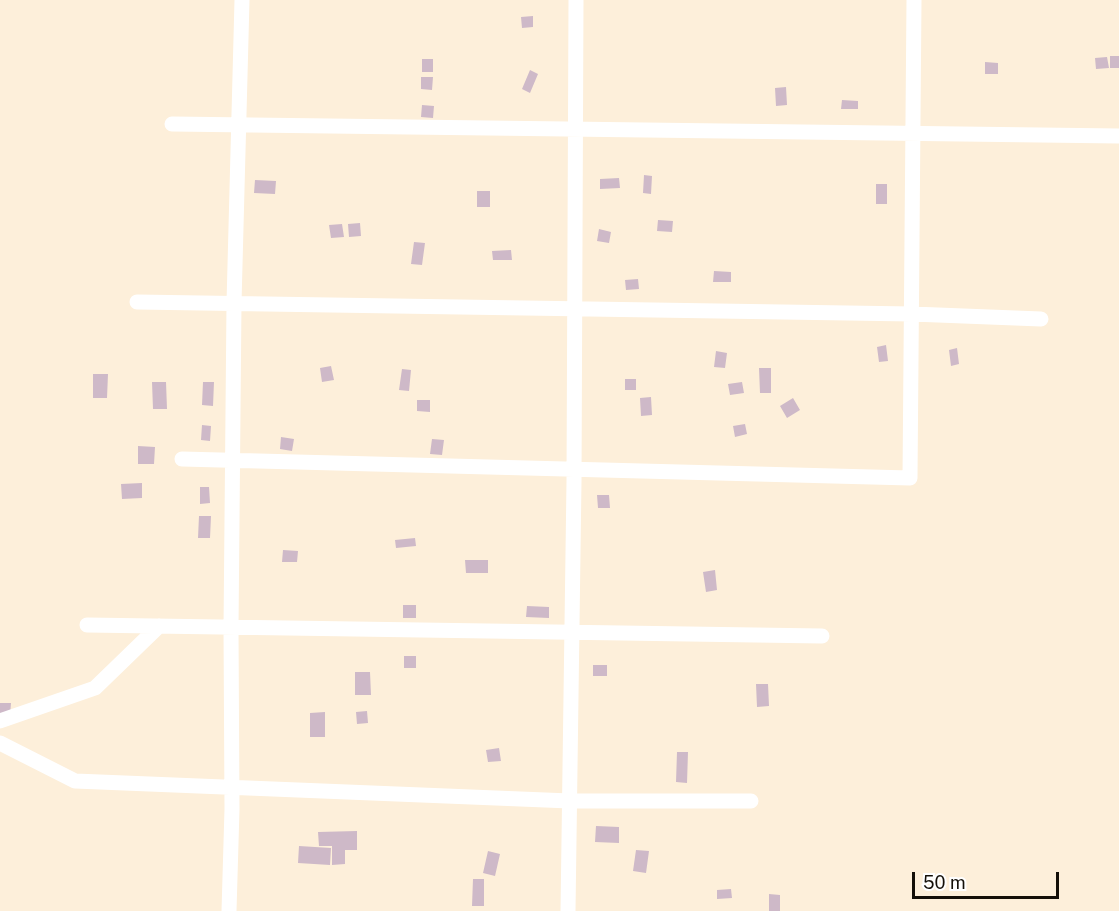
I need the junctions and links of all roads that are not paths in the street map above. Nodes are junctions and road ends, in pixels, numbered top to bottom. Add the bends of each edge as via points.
1 (242, 0) edge
2 (576, 0) edge
3 (914, 0) edge
4 (172, 124) dead end
5 (239, 125) junction
6 (576, 129) junction
7 (913, 134) junction
8 (1119, 136) edge
9 (137, 302) dead end
10 (234, 303) junction
11 (575, 309) junction
12 (912, 314) junction
13 (1041, 319) dead end
14 (182, 459) dead end
15 (233, 460) junction
16 (574, 469) junction
17 (87, 626) dead end
18 (159, 626) junction
19 (231, 628) junction
20 (572, 633) junction
21 (822, 636) dead end
22 (0, 721) edge
23 (0, 743) edge
24 (232, 787) junction
25 (570, 801) junction
26 (751, 801) dead end
27 (229, 911) edge
28 (568, 911) edge

1 - 5 street
2 - 6 street
3 - 7 street
4 - 5 street
5 - 6 street
5 - 10 street
6 - 7 street
6 - 11 street
7 - 8 street
7 - 12 street
9 - 10 street
10 - 11 street
10 - 15 street
11 - 12 street
11 - 16 street
12 - 13 street
12 - 16 street via 909,478
14 - 15 street
15 - 16 street
15 - 19 street
16 - 20 street
17 - 18 street
18 - 19 street
18 - 22 street via 95,688
19 - 20 street
19 - 24 street
20 - 21 street
20 - 25 street
23 - 24 street via 75,781
24 - 25 street
24 - 27 street
25 - 26 street
25 - 28 street

